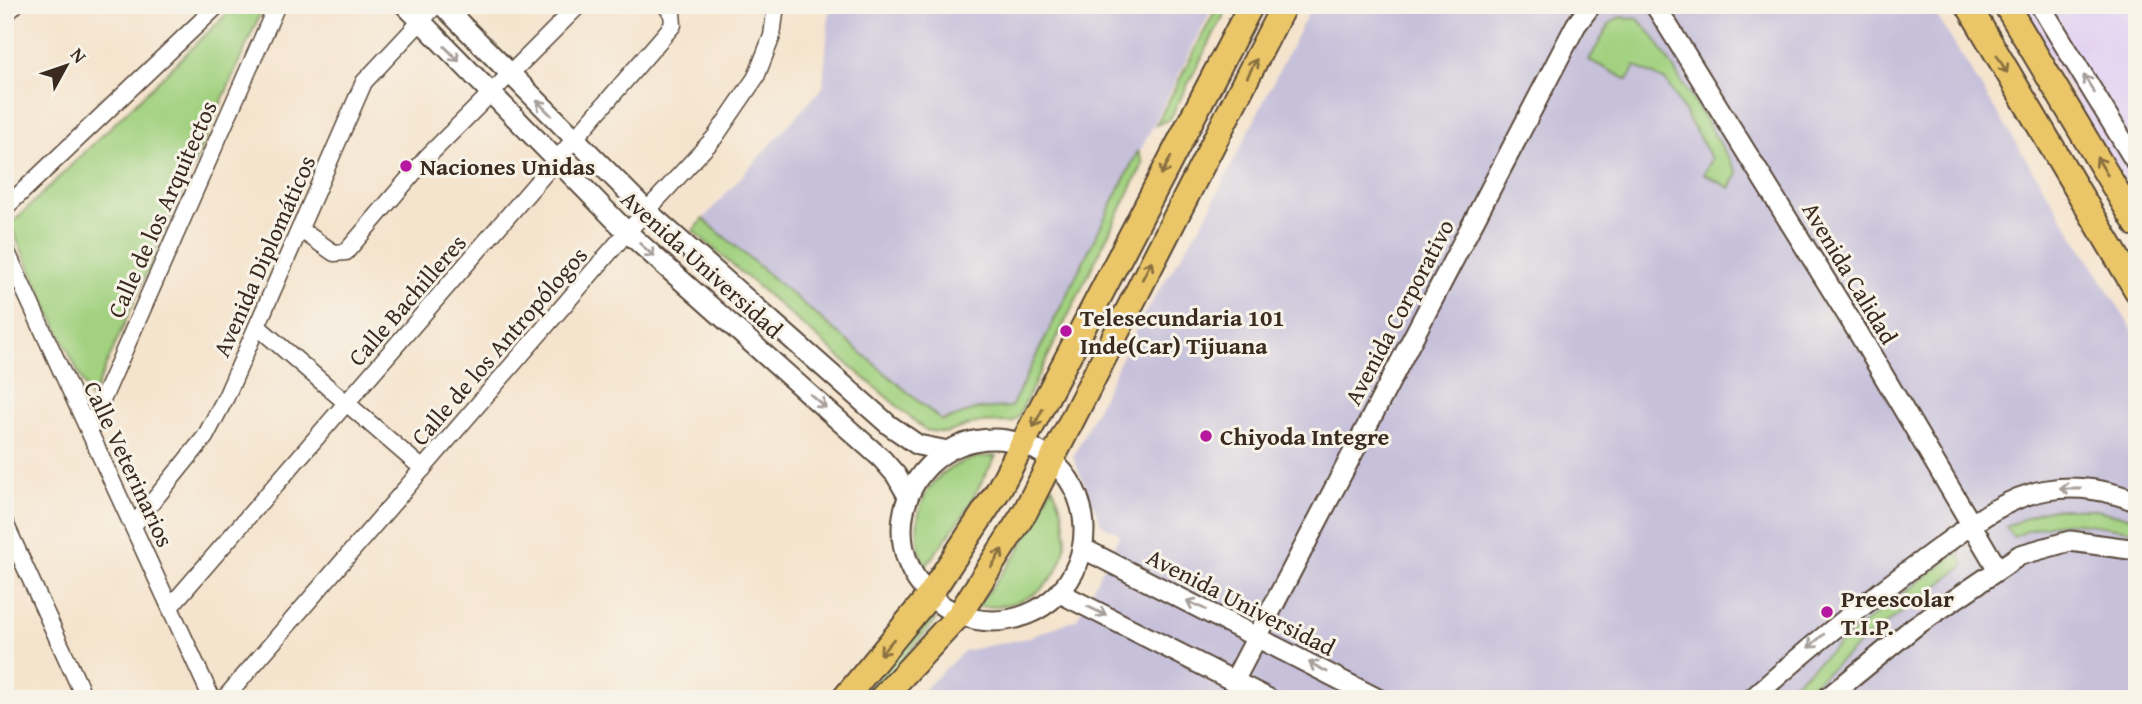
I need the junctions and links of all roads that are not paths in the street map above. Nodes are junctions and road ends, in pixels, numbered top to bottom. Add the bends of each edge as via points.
1 (15, 5) edge
2 (218, 5) edge
3 (277, 5) edge
4 (405, 5) edge
5 (436, 5) edge
6 (442, 5) edge
7 (579, 5) edge
8 (776, 5) edge
9 (1251, 5) edge
10 (1284, 5) edge
11 (1591, 5) edge
12 (1655, 5) edge
13 (1968, 5) edge
14 (2006, 5) edge
15 (2040, 5) edge
16 (669, 12) edge
17 (5, 15) edge
18 (420, 21) junction
19 (512, 75) junction
20 (492, 94) junction
21 (575, 140) junction
22 (557, 161) junction
23 (2137, 163) edge
24 (5, 208) edge
25 (647, 211) junction
26 (1138, 220) junction
27 (2137, 225) edge
28 (301, 230) junction
29 (627, 232) junction
30 (1166, 234) junction
31 (5, 248) edge
32 (2137, 291) edge
33 (257, 326) junction
34 (347, 403) junction
35 (89, 430) junction
36 (1024, 445) junction
37 (948, 451) junction
38 (1052, 461) junction
39 (423, 469) junction
40 (908, 496) junction
41 (2137, 502) edge
42 (5, 523) edge
43 (1971, 525) junction
44 (133, 526) junction
45 (1082, 548) junction
46 (2137, 550) edge
47 (1997, 568) junction
48 (1060, 593) junction
49 (929, 596) junction
50 (170, 607) junction
51 (959, 615) junction
52 (1257, 636) junction
53 (1234, 681) junction
54 (85, 699) edge
55 (212, 699) edge
56 (224, 699) edge
57 (844, 699) edge
58 (881, 699) edge
59 (1269, 699) edge
60 (1378, 699) edge
61 (1752, 699) edge
62 (1826, 699) edge

1 - 17 street
2 - 24 street
3 - 35 street, Calle de los Arquitectos
4 - 18 street, Avenida Universidad
5 - 18 street, Avenida Diplomáticos
6 - 19 street, Avenida Universidad
7 - 19 street
8 - 25 street, Calle de los Antropólogos via 772,36 744,99
9 -> 26 main road
30 -> 10 main road
11 - 52 street, Avenida Corporativo
12 - 43 street, Avenida Calidad
13 -> 32 main road
27 -> 14 main road
23 -> 15 street
16 - 21 street, Calle Bachilleres via 673,25
18 -> 20 street, Avenida Universidad
18 - 28 street, Avenida Diplomáticos via 364,82
19 - 20 street
21 -> 19 street, Avenida Universidad
20 - 22 street, Avenida Universidad
20 - 28 street via 428,157 346,252 334,253
21 - 22 street, Calle Bachilleres
21 - 25 street, Avenida Universidad
22 - 29 street, Avenida Universidad
22 - 34 street, Calle Bachilleres
25 - 29 street, Calle de los Antropólogos
25 - 37 street, Avenida Universidad via 889,425 918,444
26 - 30 main road
26 -> 36 main road
28 - 33 street, Avenida Diplomáticos
29 - 39 street, Calle de los Antropólogos
29 -> 40 street, Avenida Universidad via 858,436 896,474
38 -> 30 main road
31 - 35 street, Calle Veterinarios
33 - 34 street
33 - 44 street, Avenida Diplomáticos via 205,437
34 - 39 street
34 - 50 street, Calle Bachilleres
35 - 44 street, Calle Veterinarios
36 - 37 street via 985,439
36 - 38 street
36 - 49 main road
37 - 40 street via 924,470
38 - 45 street via 1079,500
51 -> 38 main road
39 - 56 street, Calle de los Antropólogos
40 - 49 street via 902,539 906,560
41 -> 43 street via 2090,489 2046,490 2023,496
42 - 54 street
43 - 47 street, Avenida Calidad
43 -> 61 street via 1819,637
44 - 50 street, Calle Veterinarios
45 - 48 street
52 -> 45 street, Avenida Universidad
46 - 47 street via 2087,541 2055,542
47 - 62 street via 1914,627
48 - 51 street via 1023,617 980,621
48 -> 53 street
49 - 51 street
49 -> 57 main road
50 - 55 street, Calle Veterinarios
51 - 58 main road
52 - 53 street, Avenida Corporativo
60 -> 52 street, Avenida Universidad
53 - 59 street

